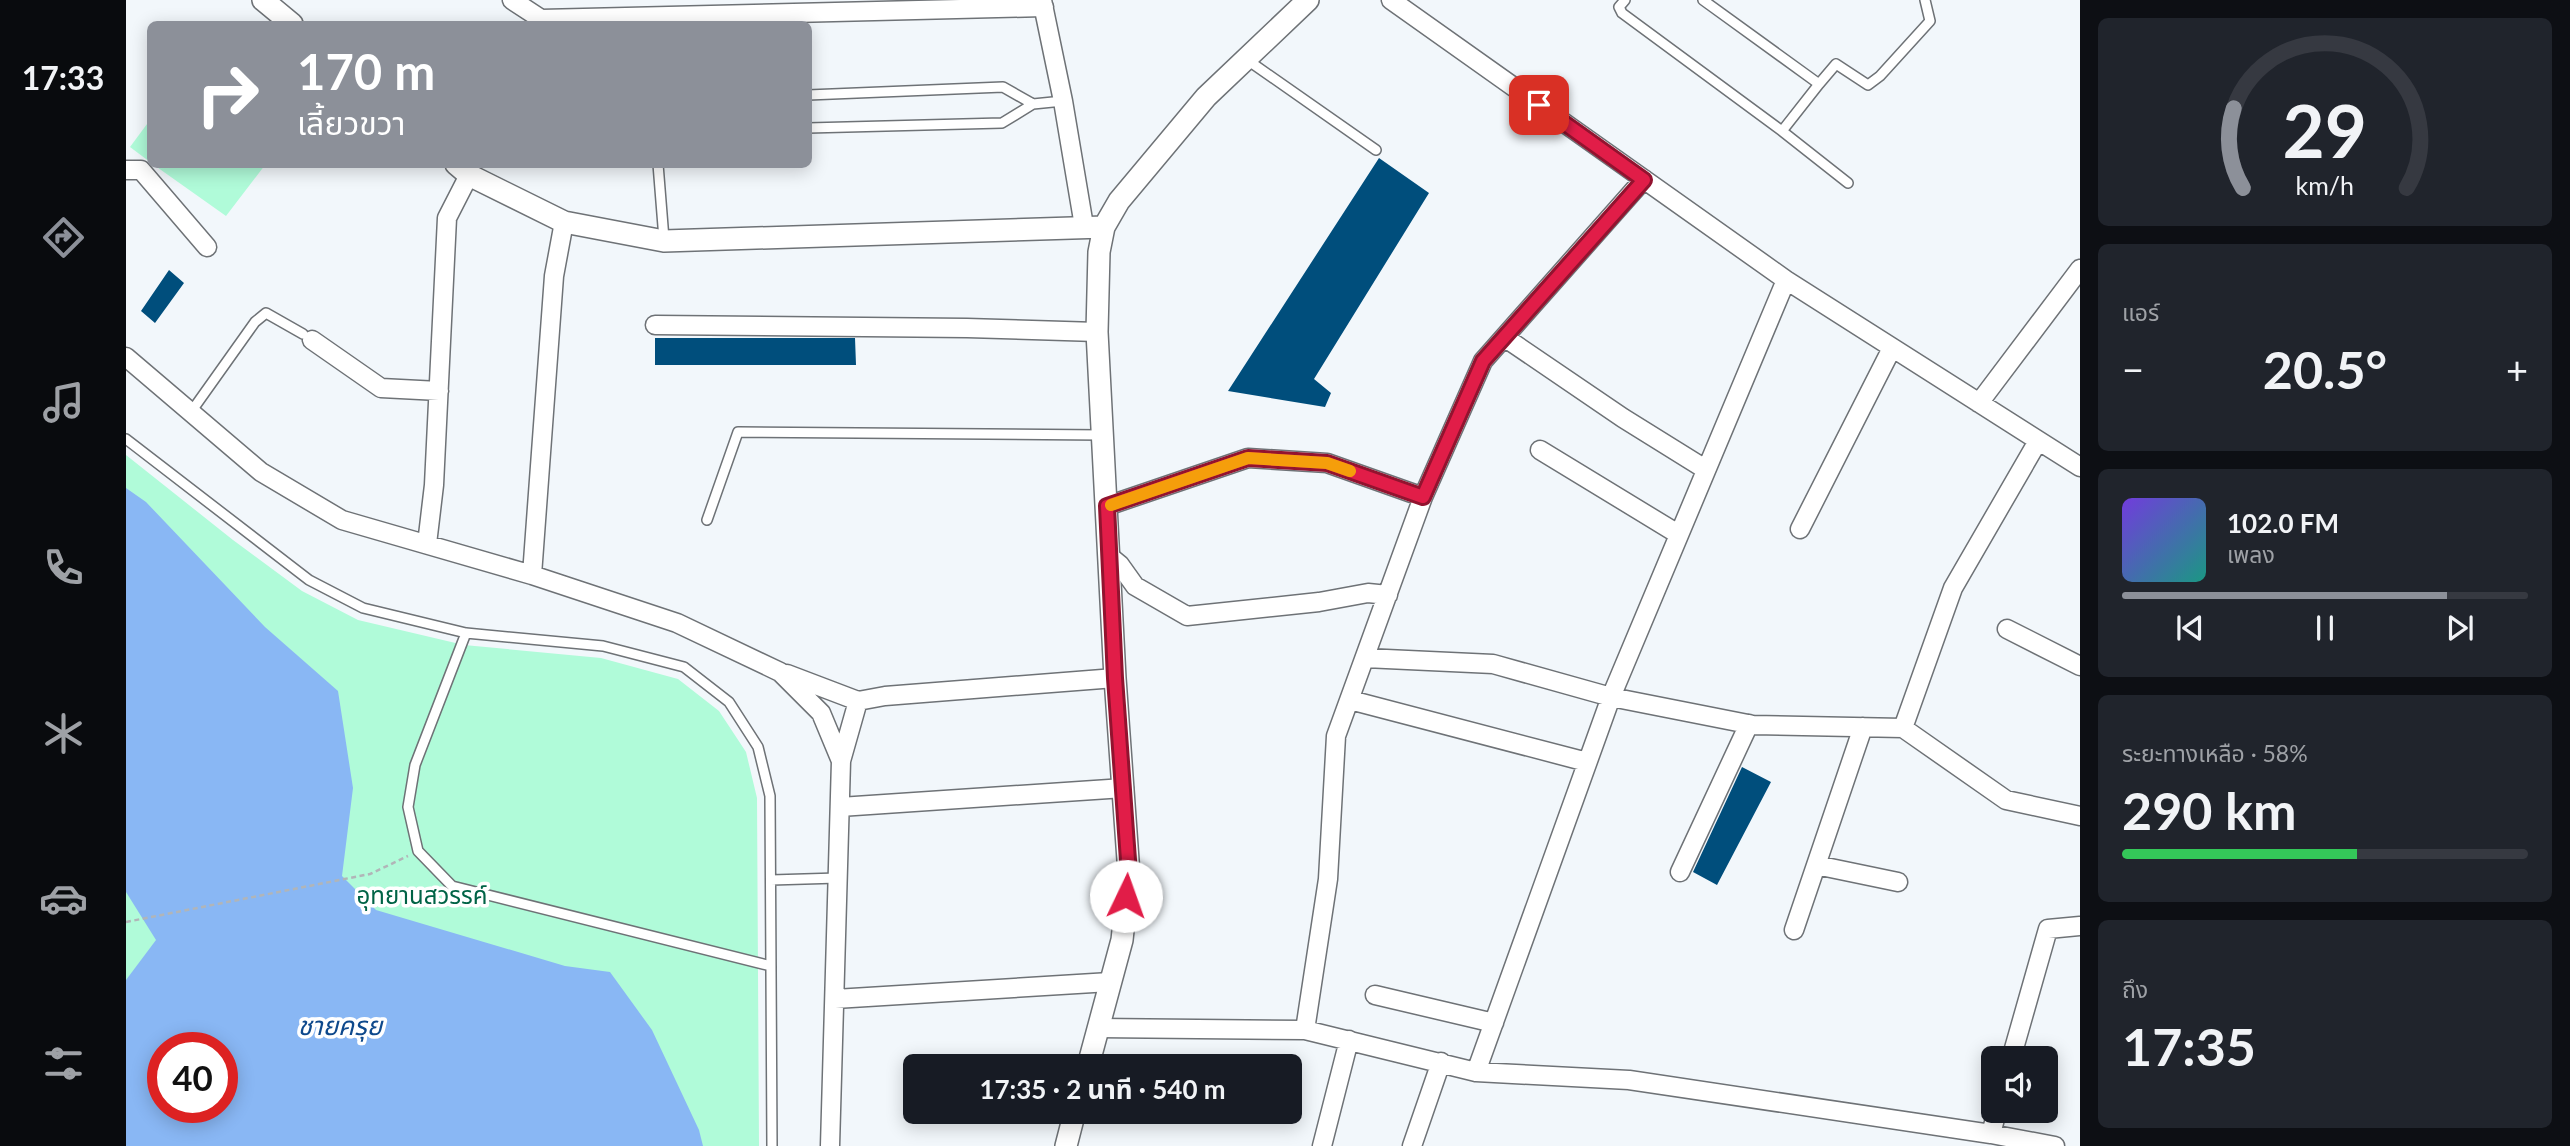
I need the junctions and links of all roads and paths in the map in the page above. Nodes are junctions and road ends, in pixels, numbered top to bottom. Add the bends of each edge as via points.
1 (263, 0) edge
2 (512, 0) edge
3 (1308, 0) edge
4 (1391, 0) edge
5 (1625, 0) edge
6 (1703, 0) edge
7 (1925, 0) edge
8 (1043, 3) edge
9 (288, 21) edge
10 (1246, 59) junction
11 (1819, 84) junction
12 (812, 95) edge
13 (1063, 101) junction
14 (1033, 104) junction
15 (812, 128) edge
16 (1782, 131) junction
17 (1376, 150) dead end
18 (658, 168) edge
19 (126, 170) edge
20 (463, 170) edge
21 (1644, 180) junction
22 (1848, 183) dead end
23 (564, 222) junction
24 (1094, 226) junction
25 (664, 241) junction
26 (207, 247) dead end
27 (2080, 269) edge
28 (1786, 280) junction
29 (655, 326) dead end
30 (1097, 332) junction
31 (308, 337) joint
32 (1504, 337) junction
33 (1892, 348) junction
34 (126, 357) edge
35 (439, 391) junction
36 (1979, 403) junction
37 (191, 412) junction
38 (1102, 435) junction
39 (126, 439) edge
40 (2038, 440) junction
41 (1541, 450) dead end
42 (2080, 467) edge
43 (1705, 469) junction
44 (1423, 497) junction
45 (1107, 506) junction
46 (707, 520) dead end
47 (1800, 529) dead end
48 (1678, 534) junction
49 (427, 544) junction
50 (1109, 556) junction
51 (532, 575) junction
52 (1388, 595) junction
53 (2007, 629) dead end
54 (466, 633) junction
55 (1365, 658) junction
56 (2080, 666) edge
57 (780, 672) junction
58 (1115, 678) junction
59 (1611, 697) junction
60 (1350, 700) junction
61 (858, 701) junction
62 (1749, 724) junction
63 (1863, 727) junction
64 (1903, 728) junction
65 (841, 761) junction
66 (1587, 762) junction
67 (1124, 788) junction
68 (840, 807) junction
69 (2080, 816) edge
70 (418, 851) junction
71 (1816, 865) junction
72 (1680, 872) dead end
73 (838, 878) junction
74 (771, 880) junction
75 (1898, 882) dead end
76 (126, 922) edge
77 (2080, 926) edge
78 (1794, 930) dead end
79 (771, 966) junction
80 (1110, 982) junction
81 (1375, 995) dead end
82 (835, 999) junction
83 (1494, 1023) junction
84 (1098, 1028) junction
85 (1305, 1030) junction
86 (1349, 1040) junction
87 (2015, 1046) edge
88 (1091, 1054) edge
89 (1441, 1062) junction
90 (1476, 1072) junction
91 (1994, 1123) edge
92 (1072, 1124) edge
93 (1991, 1134) junction
94 (772, 1146) edge
95 (830, 1146) edge
96 (1066, 1146) edge
97 (1322, 1146) edge
98 (1412, 1146) edge
99 (2056, 1146) edge

1 - 9 street
2 - 8 street via 541,19
3 - 10 street
4 - 21 street
5 - 16 lane via 1619,7 1622,13
6 - 11 lane
7 - 11 lane via 1930,21 1872,84 1836,64
8 - 13 street
10 - 17 lane
10 - 24 street via 1206,97
11 - 16 lane
12 - 14 lane via 1003,88
13 - 14 lane
13 - 24 street
14 - 15 lane via 1002,123
16 - 22 lane
18 - 25 lane
19 - 26 street via 141,170
20 - 23 street
20 - 35 street via 447,218
21 - 28 street
21 - 32 street
23 - 25 street
23 - 51 street via 554,276
24 - 25 street
24 - 30 street via 1099,252
27 - 36 street
28 - 33 street
28 - 43 street
29 - 30 street
30 - 38 street
31 - 35 street via 381,388
31 - 37 lane via 266,313
32 - 43 street
32 - 44 street via 1483,361
33 - 36 street
33 - 47 street
34 - 37 street
35 - 49 street
36 - 40 street
37 - 49 street via 261,472 342,520
38 - 45 street
38 - 46 lane via 738,432
39 - 54 lane via 309,580 363,608
40 - 42 street
40 - 64 street via 1953,588
41 - 48 street
43 - 48 street
44 - 45 street via 1327,463 1248,458
44 - 52 street
45 - 50 street
48 - 59 street
49 - 51 street
50 - 52 street via 1135,586 1187,616 1368,593
50 - 58 street
51 - 57 street via 677,623
52 - 55 street
53 - 56 street
54 - 70 lane via 415,765 408,807
54 - 74 lane via 604,646 684,667 729,702 758,747 770,796
55 - 59 street via 1493,664
55 - 60 street
57 - 61 street
57 - 65 street via 821,713
58 - 61 street
58 - 67 street
59 - 62 street
59 - 66 street
60 - 66 street
60 - 85 street via 1336,736 1328,879
61 - 65 street
62 - 63 street
62 - 72 street
63 - 64 street
63 - 71 street
64 - 69 street via 2006,800
65 - 68 street
66 - 83 street
67 - 68 street
67 - 80 street via 1129,874 1122,940
68 - 73 street
70 - 76 path via 370,874
70 - 79 lane via 452,886
71 - 75 street
71 - 78 street
73 - 74 lane
73 - 82 street
74 - 79 lane
77 - 87 street via 2048,929
79 - 94 lane
80 - 82 street
80 - 84 street
81 - 83 street
82 - 95 street
83 - 90 street
84 - 85 street
84 - 88 street
85 - 86 street
86 - 89 street
86 - 97 street
89 - 90 street
89 - 98 street
90 - 93 street via 1629,1080
91 - 93 street
92 - 96 street
93 - 99 street

